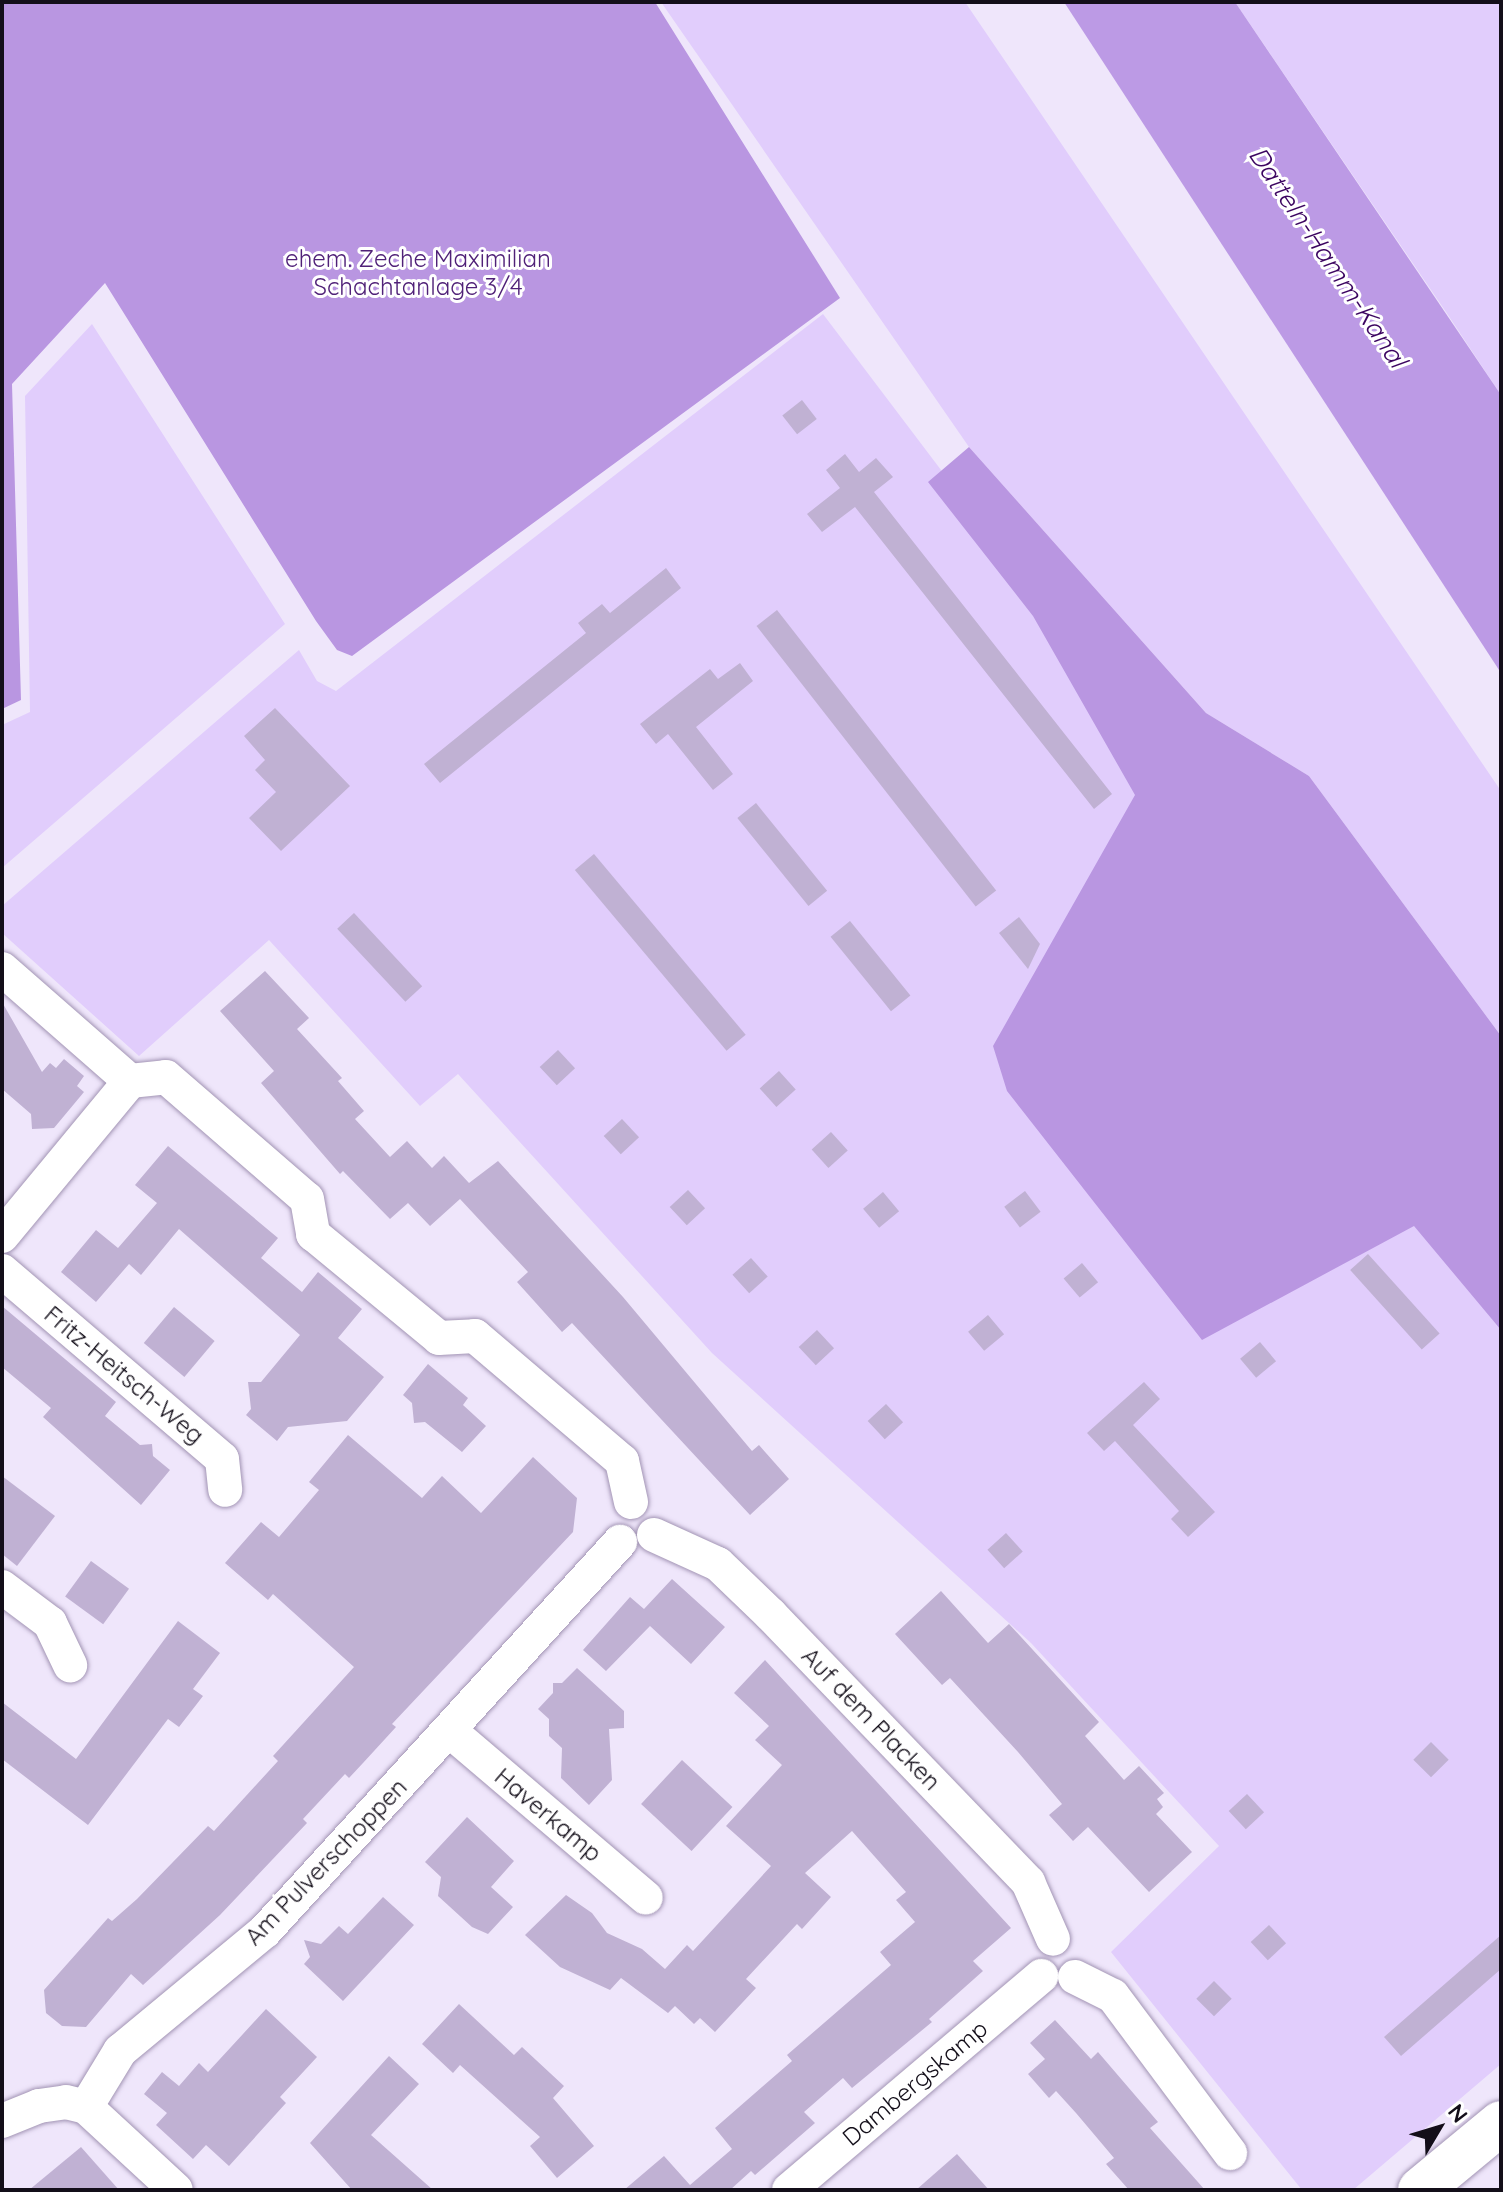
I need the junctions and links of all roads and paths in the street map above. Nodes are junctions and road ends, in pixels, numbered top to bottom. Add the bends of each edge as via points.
1 (2, 969) edge
2 (130, 1081) junction
3 (2, 1236) edge
4 (2, 1271) edge
5 (225, 1490) dead end
6 (631, 1502) junction
7 (654, 1535) junction
8 (620, 1542) junction
9 (2, 1587) edge
10 (70, 1665) dead end
11 (450, 1731) junction
12 (646, 1898) dead end
13 (1053, 1939) junction
14 (1041, 1976) junction
15 (1075, 1977) junction
16 (86, 2107) junction
17 (2, 2121) edge
18 (1501, 2123) edge
19 (1230, 2153) dead end
20 (176, 2190) edge
21 (789, 2190) edge
22 (1420, 2190) edge

1 - 2 street
2 - 3 street
2 - 6 street via 166,1077 307,1199 313,1234 439,1338 475,1336 622,1461
4 - 5 street, Fritz-Heitsch-Weg via 222,1459
6 - 7 street via 653,1512
6 - 8 street via 613,1517
7 - 8 street via 641,1546
7 - 13 street, Auf dem Placken via 718,1564 771,1615 1028,1882
8 - 11 street, Am Pulverschoppen
9 - 10 street via 50,1623
11 - 12 street, Haverkamp
11 - 16 street, Am Pulverschoppen via 265,1931 120,2051
13 - 14 street via 1037,1955
13 - 15 street via 1073,1942 1080,1951 1082,1967
14 - 15 street via 1058,1984
14 - 21 street, Dambergskamp
15 - 19 street via 1113,1996
16 - 17 street via 66,2102 39,2106
16 - 20 street
18 - 22 street

